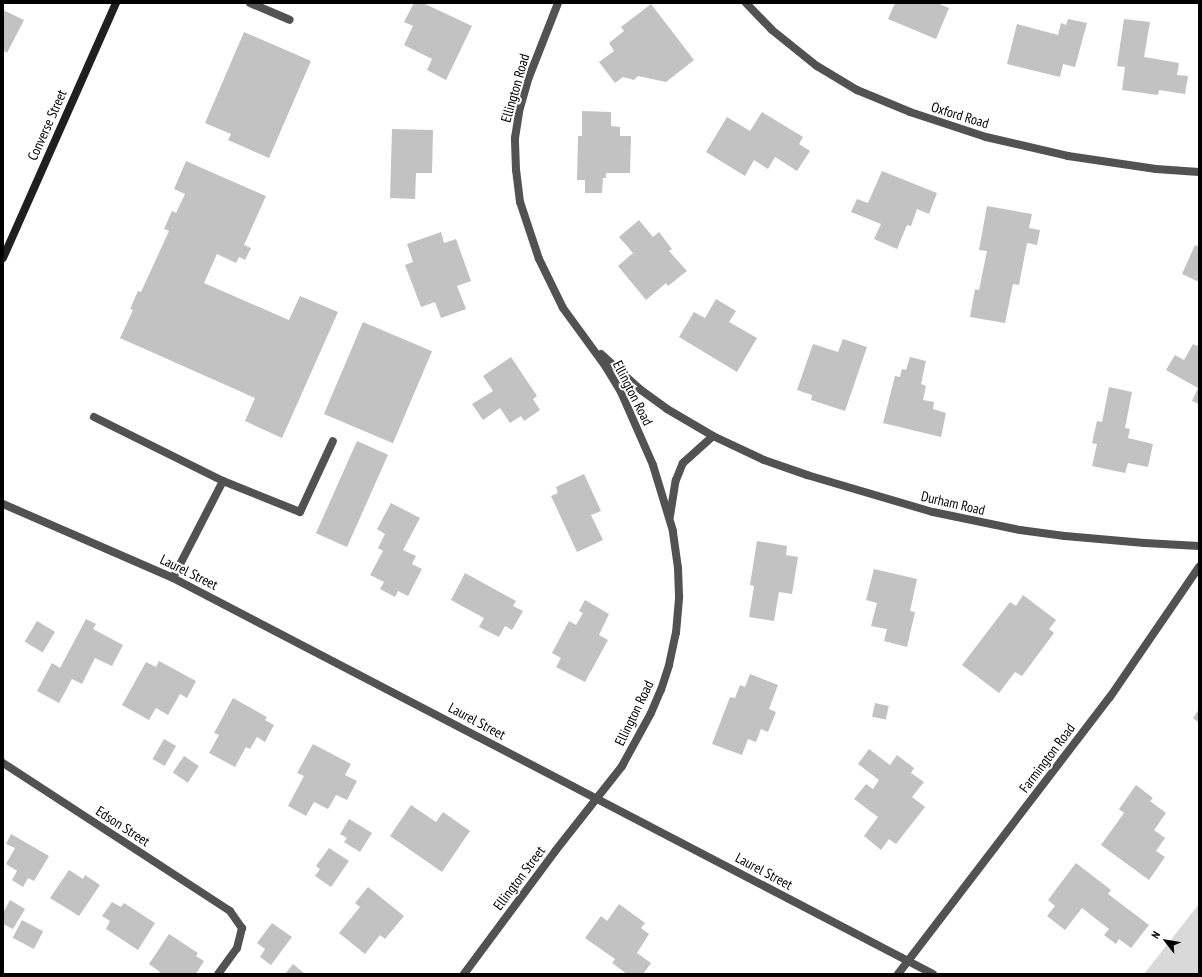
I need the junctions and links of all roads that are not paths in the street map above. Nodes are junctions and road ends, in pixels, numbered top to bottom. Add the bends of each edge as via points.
1 (116, 3) edge
2 (250, 3) edge
3 (558, 3) edge
4 (746, 3) edge
5 (290, 20) dead end
6 (1199, 172) edge
7 (3, 258) edge
8 (584, 336) junction
9 (94, 418) dead end
10 (713, 436) junction
11 (333, 440) dead end
12 (223, 481) junction
13 (3, 504) edge
14 (670, 518) junction
15 (1199, 546) edge
16 (1199, 567) edge
17 (173, 578) junction
18 (3, 762) edge
19 (597, 798) junction
20 (908, 961) junction
21 (218, 974) edge
22 (464, 974) edge
23 (898, 974) edge
24 (933, 974) edge

1 - 7 main road, Converse Street
2 - 5 street
3 - 8 street, Ellington Road via 529,77 520,108 515,138 516,170 520,202 539,259 563,308
4 - 6 street, Oxford Road via 772,30 817,66 857,90 910,112 986,137 1068,156 1148,168
8 - 10 street, Durham Road via 640,390
8 - 14 street, Ellington Road via 606,367 634,418
9 - 12 street
10 - 14 street via 683,463 676,480
10 - 15 street, Durham Road via 764,460 807,475 947,515 1065,536
11 - 12 street via 300,512
12 - 17 street
13 - 17 street, Laurel Street
14 - 19 street, Ellington Road via 678,568 679,596 676,633 669,665 651,713 630,753
16 - 20 street, Farmington Road via 1110,697
17 - 19 street, Laurel Street
18 - 21 street, Edson Street via 230,911 242,928 237,948
19 - 20 street, Laurel Street
19 - 22 street, Ellington Street
20 - 23 street, Farmington Road
20 - 24 street, Laurel Street

